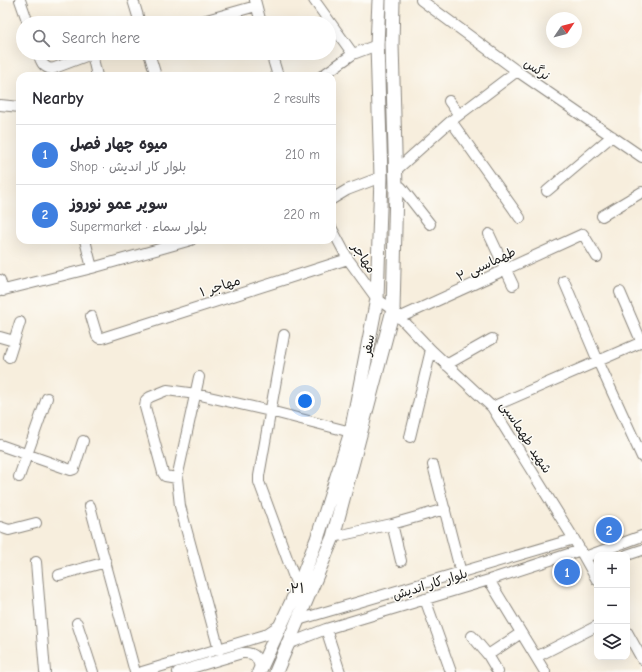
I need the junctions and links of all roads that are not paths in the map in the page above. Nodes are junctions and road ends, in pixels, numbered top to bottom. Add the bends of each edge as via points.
1 (20, 0) edge
2 (133, 0) edge
3 (314, 0) edge
4 (379, 0) edge
5 (392, 0) edge
6 (420, 0) edge
7 (255, 3) edge
8 (26, 16) edge
9 (138, 16) edge
10 (217, 16) edge
11 (260, 16) edge
12 (326, 16) edge
13 (336, 30) edge
14 (377, 45) junction
15 (353, 54) junction
16 (41, 60) edge
17 (75, 60) edge
18 (94, 60) edge
19 (151, 60) edge
20 (273, 60) edge
21 (517, 71) junction
22 (96, 72) edge
23 (155, 72) edge
24 (277, 72) edge
25 (328, 72) edge
26 (449, 101) dead end
27 (0, 105) edge
28 (16, 107) edge
29 (455, 118) junction
30 (612, 136) junction
31 (642, 157) edge
32 (395, 171) junction
33 (381, 177) junction
34 (396, 187) junction
35 (548, 191) dead end
36 (642, 192) edge
37 (336, 197) edge
38 (602, 216) dead end
39 (520, 218) dead end
40 (430, 224) dead end
41 (489, 234) dead end
42 (336, 236) edge
43 (86, 244) edge
44 (169, 244) edge
45 (596, 257) dead end
46 (348, 259) junction
47 (92, 268) junction
48 (506, 269) junction
49 (0, 280) edge
50 (564, 281) dead end
51 (513, 284) dead end
52 (1, 291) edge
53 (620, 292) dead end
54 (377, 299) junction
55 (396, 314) junction
56 (91, 316) dead end
57 (20, 322) dead end
58 (284, 335) dead end
59 (0, 337) edge
60 (492, 339) dead end
61 (14, 341) junction
62 (642, 342) edge
63 (431, 350) junction
64 (9, 357) dead end
65 (598, 361) junction
66 (446, 364) junction
67 (199, 377) dead end
68 (196, 394) junction
69 (47, 398) dead end
70 (492, 407) junction
71 (270, 411) junction
72 (352, 432) junction
73 (410, 437) dead end
74 (84, 441) dead end
75 (0, 445) edge
76 (27, 455) junction
77 (642, 457) edge
78 (433, 465) dead end
79 (19, 477) dead end
80 (177, 478) junction
81 (90, 506) dead end
82 (445, 509) junction
83 (36, 523) dead end
84 (392, 524) junction
85 (0, 527) edge
86 (642, 536) edge
87 (333, 537) junction
88 (574, 539) junction
89 (642, 550) edge
90 (583, 554) junction
91 (630, 554) edge
92 (401, 561) dead end
93 (36, 562) dead end
94 (106, 562) junction
95 (594, 567) edge
96 (461, 573) junction
97 (59, 575) dead end
98 (489, 580) junction
99 (298, 588) junction
100 (425, 599) junction
101 (298, 620) junction
102 (77, 623) dead end
103 (280, 625) junction
104 (594, 628) edge
105 (326, 629) junction
106 (521, 633) junction
107 (472, 636) dead end
108 (630, 637) edge
109 (288, 644) junction
110 (219, 650) junction
111 (488, 655) junction
112 (536, 657) junction
113 (642, 659) edge
114 (260, 670) edge
115 (45, 672) edge
116 (93, 672) edge
117 (135, 672) edge
118 (142, 672) edge
119 (178, 672) edge
120 (276, 672) edge
121 (340, 672) edge
122 (451, 672) edge
123 (498, 672) edge
124 (545, 672) edge

1 - 8 street
2 - 9 street
3 - 12 street
4 - 14 main road, سفر
5 - 32 main road, سفر
6 - 21 street, نرگس
7 - 10 street
7 - 11 street
13 - 15 street
14 - 15 street
14 - 33 main road, سفر
15 - 25 street
16 - 17 street via 47,68 52,69
18 - 22 street
19 - 23 street
20 - 24 street
21 - 29 street
21 - 30 street, نرگس
26 - 29 street
27 - 28 street
29 - 32 street
29 - 39 street
30 - 31 street, نرگس
30 - 35 street
32 - 34 main road, سفر
33 - 37 street
33 - 54 main road, سفر
34 - 40 street via 401,187
34 - 55 main road, سفر
36 - 38 street
41 - 48 street
42 - 46 street, مهاجر
43 - 47 street
44 - 47 street
45 - 48 street, ۲ طهماسبی via 584,234
46 - 54 street, مهاجر
46 - 56 street, ۱ مهاجر via 99,338
47 - 52 street
48 - 51 street
48 - 55 street, ۲ طهماسبی
49 - 52 street
50 - 65 street
53 - 62 street
54 - 55 street, مهاجر
54 - 72 main road, سفر
55 - 63 street, شهید طهماسبی
55 - 87 main road, سفر
57 - 61 street
58 - 71 street
59 - 61 street
60 - 66 street
61 - 64 street
62 - 65 street
63 - 66 street, شهید طهماسبی
63 - 73 street
65 - 70 street
65 - 77 street
66 - 70 street, شهید طهماسبی
67 - 68 street
68 - 71 street
68 - 80 street
68 - 80 street via 167,390 146,400 145,406 163,473 165,476
69 - 76 street
70 - 88 street, شهید طهماسبی
71 - 72 street
71 - 99 street via 259,482
72 - 99 main road, سفر
74 - 76 street via 71,470
75 - 76 street
76 - 79 street
78 - 82 street
80 - 110 street via 180,506
81 - 94 street
82 - 84 street
82 - 96 street
83 - 85 street via 10,530
84 - 87 street
84 - 92 street
86 - 90 street, بلوار کار اندیش
87 - 101 main road, سفر
88 - 90 street, شهید طهماسبی
88 - 96 street, بلوار کار اندیش
89 - 91 street
90 - 95 street, شهید طهماسبی
90 - 98 street, بلوار کار اندیش
93 - 115 street
94 - 97 street
94 - 117 street
96 - 101 street, بلوار کار اندیش
98 - 100 street, بلوار کار اندیش
98 - 106 street
99 - 103 main road, سفر
100 - 105 street, بلوار کار اندیش
100 - 122 street
101 - 109 main road, سفر
102 - 116 street
103 - 110 street via 265,635
103 - 114 main road, سفر
104 - 112 street
105 - 109 street, بلوار کار اندیش
105 - 121 street
106 - 111 street
106 - 112 street
107 - 111 street
108 - 113 street
109 - 120 main road, سفر
110 - 118 street
111 - 123 street
112 - 124 street
114 - 119 street via 254,655 242,652

